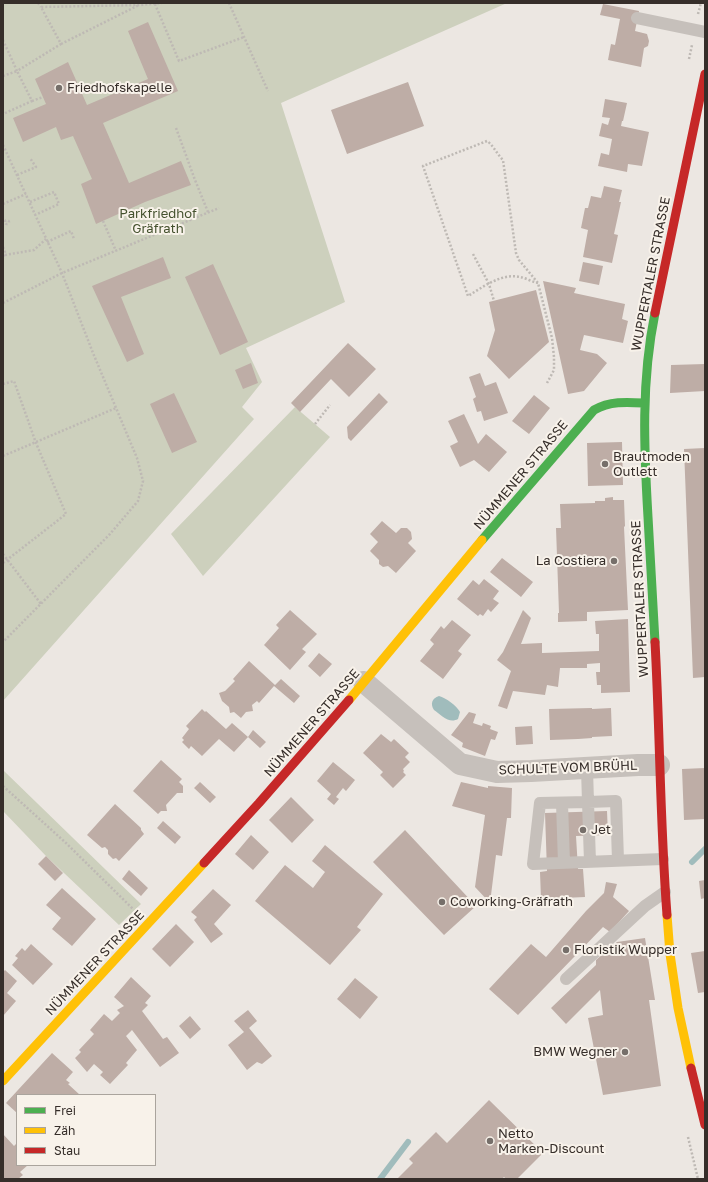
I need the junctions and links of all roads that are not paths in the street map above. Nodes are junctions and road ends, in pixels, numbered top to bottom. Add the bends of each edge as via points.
1 (637, 18) dead end
2 (705, 32) edge
3 (705, 74) edge
4 (644, 403) junction
5 (364, 682) junction
6 (659, 766) junction
7 (587, 769) junction
8 (588, 802) junction
9 (562, 803) junction
10 (664, 859) junction
11 (618, 860) junction
12 (590, 862) junction
13 (564, 863) junction
14 (665, 892) junction
15 (566, 980) dead end
16 (3, 1081) edge
17 (705, 1125) edge

1 - 2 lane
3 - 4 main road, WUPPERTALER STRASSE via 652,328
4 - 5 main road, NÜMMENER STRASSE via 609,402 594,410
4 - 6 main road, WUPPERTALER STRASSE via 645,472 658,688
5 - 7 street, SCHULTE VOM BRÜHL via 460,764 497,772
5 - 16 main road, NÜMMENER STRASSE via 249,814
6 - 7 street, SCHULTE VOM BRÜHL
6 - 10 main road, WUPPERTALER STRASSE
7 - 8 lane
8 - 9 lane
8 - 11 lane via 616,801
8 - 12 lane
9 - 13 lane
9 - 13 lane via 540,803 533,864
10 - 11 lane
10 - 14 main road, WUPPERTALER STRASSE
11 - 12 lane
12 - 13 lane
14 - 15 lane via 645,906
14 - 17 main road, WUPPERTALER STRASSE via 678,1008

